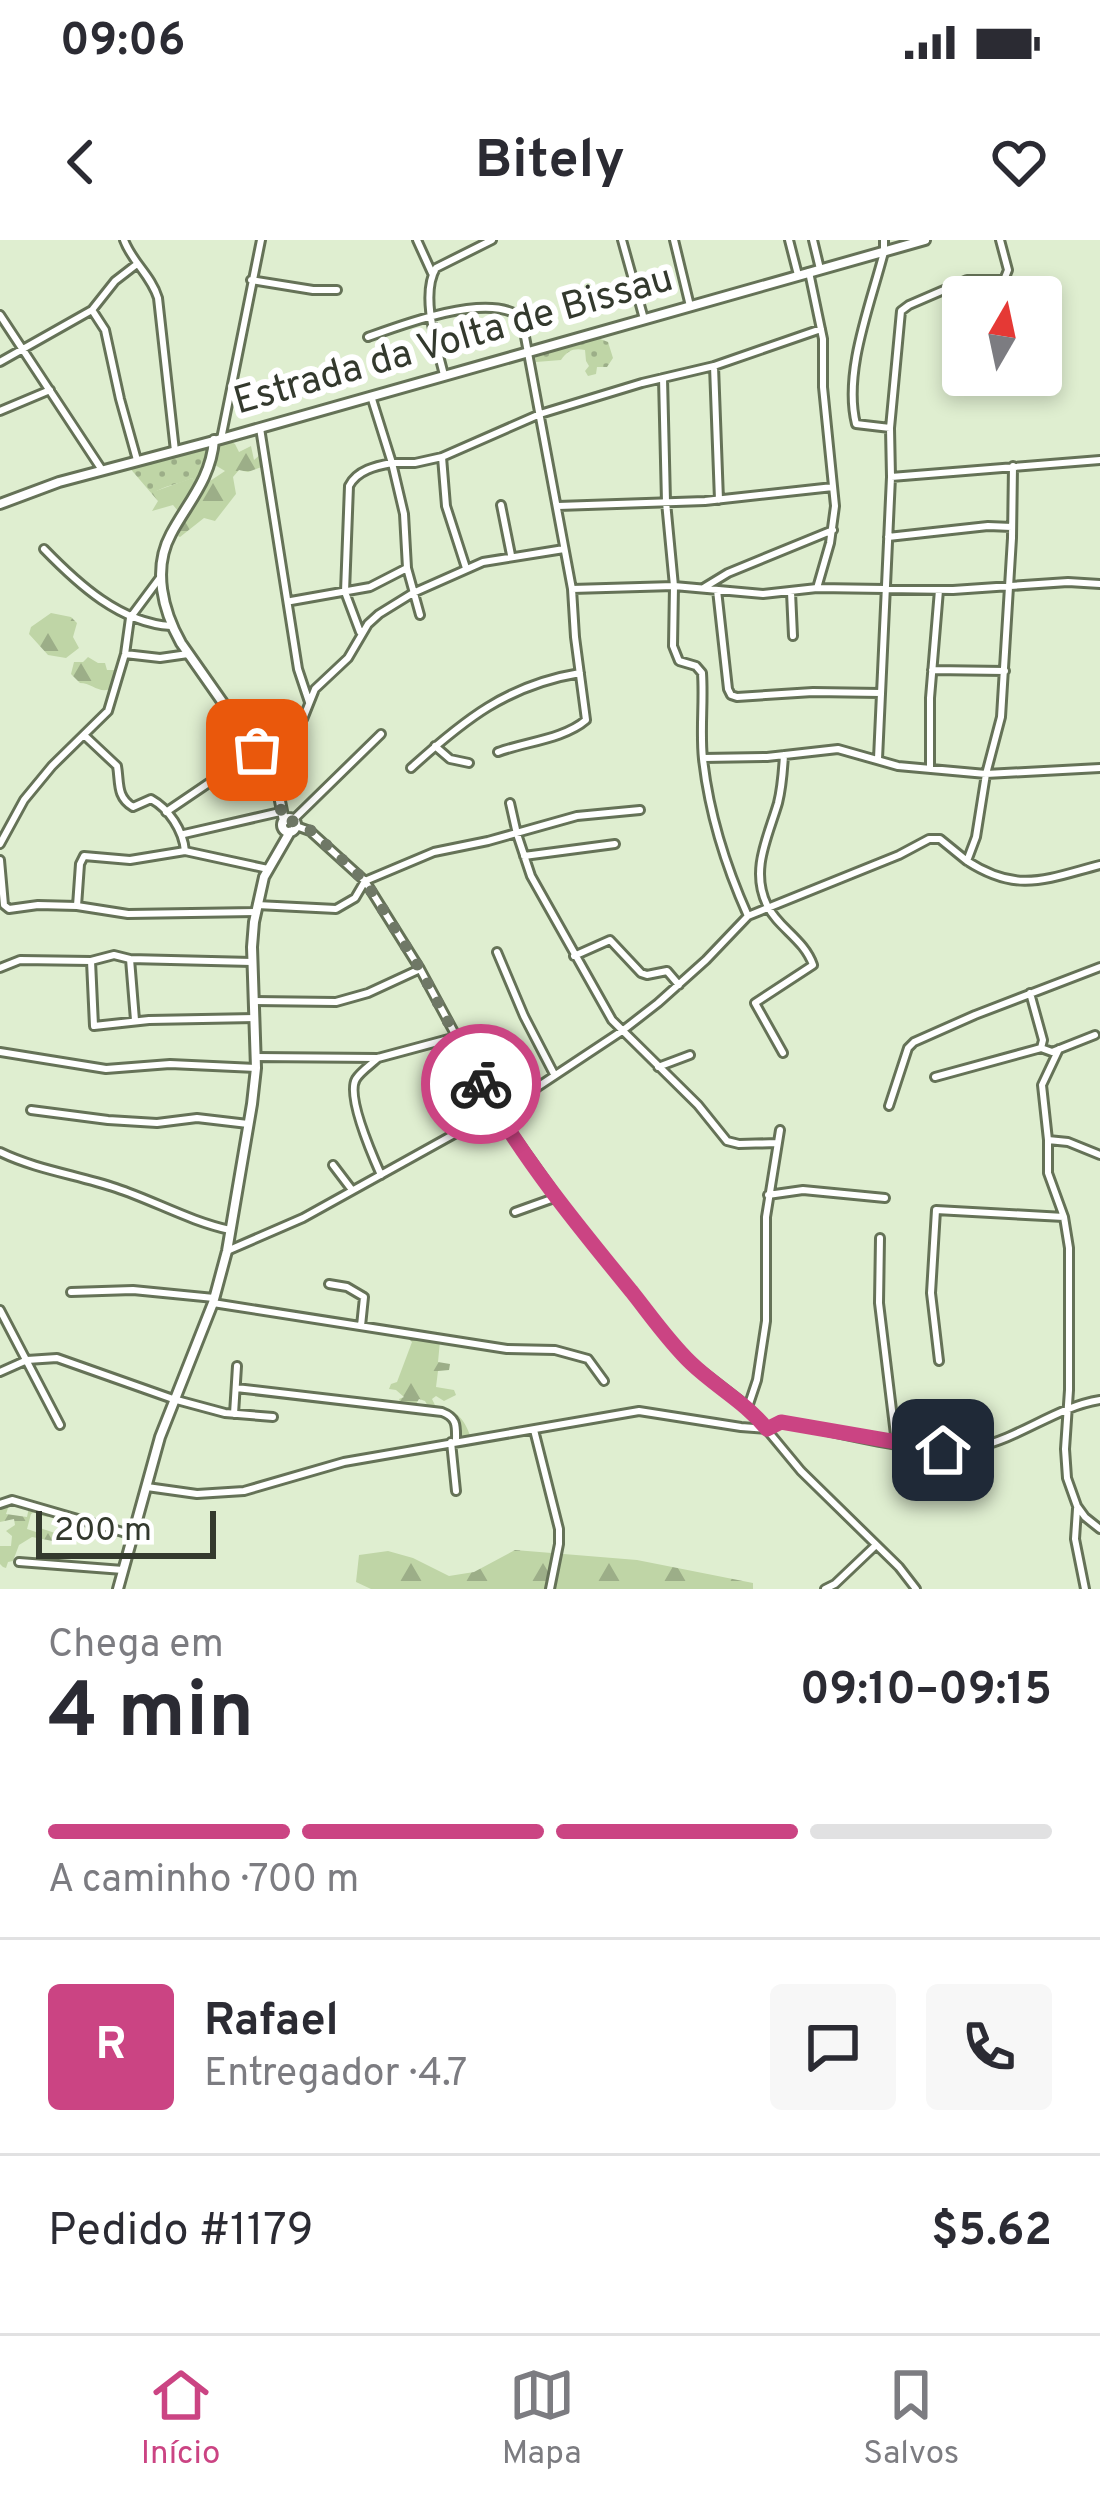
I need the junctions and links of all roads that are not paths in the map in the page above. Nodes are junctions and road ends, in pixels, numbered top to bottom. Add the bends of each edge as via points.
1 (124, 240) edge
2 (261, 240) edge
3 (417, 240) edge
4 (492, 240) edge
5 (622, 240) edge
6 (674, 240) edge
7 (789, 240) edge
8 (813, 240) edge
9 (884, 240) edge
10 (926, 240) edge
11 (1000, 240) edge
12 (884, 252) junction
13 (138, 264) junction
14 (820, 269) junction
15 (431, 273) junction
16 (804, 274) junction
17 (251, 280) junction
18 (337, 290) dead end
19 (691, 306) junction
20 (92, 310) junction
21 (0, 315) edge
22 (431, 315) junction
23 (644, 319) junction
24 (821, 329) junction
25 (368, 337) dead end
26 (23, 348) junction
27 (529, 351) junction
28 (0, 362) edge
29 (714, 366) junction
30 (444, 375) junction
31 (663, 378) junction
32 (50, 390) junction
33 (371, 396) junction
34 (0, 411) edge
35 (540, 414) junction
36 (260, 428) junction
37 (890, 428) junction
38 (218, 440) junction
39 (175, 451) junction
40 (442, 457) junction
41 (1100, 460) edge
42 (137, 461) junction
43 (392, 464) junction
44 (1012, 466) junction
45 (102, 470) junction
46 (891, 477) junction
47 (833, 487) junction
48 (719, 500) junction
49 (665, 502) junction
50 (0, 504) edge
51 (501, 505) dead end
52 (557, 506) junction
53 (1012, 526) junction
54 (832, 530) junction
55 (887, 538) junction
56 (44, 549) dead end
57 (564, 549) junction
58 (511, 556) junction
59 (407, 568) junction
60 (466, 568) junction
61 (162, 576) junction
62 (1100, 584) edge
63 (674, 586) junction
64 (818, 588) junction
65 (886, 588) junction
66 (1007, 588) junction
67 (572, 589) junction
68 (701, 589) junction
69 (717, 590) junction
70 (939, 590) junction
71 (345, 592) junction
72 (791, 592) junction
73 (413, 593) junction
74 (289, 602) junction
75 (420, 615) dead end
76 (130, 618) junction
77 (171, 626) junction
78 (361, 636) junction
79 (793, 636) dead end
80 (125, 654) junction
81 (188, 654) junction
82 (932, 670) junction
83 (1005, 671) junction
84 (580, 673) junction
85 (881, 693) junction
86 (309, 703) junction
87 (381, 734) dead end
88 (84, 735) junction
89 (435, 746) junction
90 (257, 750) junction
91 (498, 752) dead end
92 (784, 755) junction
93 (703, 758) junction
94 (878, 759) junction
95 (469, 763) dead end
96 (412, 768) dead end
97 (1100, 768) edge
98 (930, 769) junction
99 (986, 774) junction
100 (510, 802) dead end
101 (640, 810) dead end
102 (166, 812) junction
103 (288, 823) junction
104 (183, 834) junction
105 (517, 834) junction
106 (0, 844) edge
107 (615, 844) dead end
108 (185, 851) junction
109 (524, 856) junction
110 (0, 860) edge
111 (967, 861) junction
112 (1100, 865) edge
113 (268, 869) junction
114 (365, 881) junction
115 (77, 906) junction
116 (256, 909) junction
117 (768, 909) junction
118 (748, 916) junction
119 (497, 952) dead end
120 (574, 956) junction
121 (130, 959) junction
122 (91, 961) junction
123 (252, 962) junction
124 (1100, 967) edge
125 (0, 968) edge
126 (420, 969) junction
127 (679, 985) junction
128 (1030, 993) junction
129 (254, 1001) junction
130 (255, 1018) junction
131 (135, 1021) junction
132 (622, 1031) junction
133 (1095, 1035) dead end
134 (456, 1037) junction
135 (1041, 1048) junction
136 (1059, 1049) junction
137 (0, 1052) edge
138 (783, 1053) dead end
139 (690, 1055) dead end
140 (378, 1058) junction
141 (256, 1062) junction
142 (658, 1067) junction
143 (555, 1076) junction
144 (935, 1077) dead end
145 (890, 1106) dead end
146 (31, 1110) dead end
147 (497, 1112) junction
148 (249, 1124) junction
149 (779, 1130) dead end
150 (1048, 1140) junction
151 (777, 1143) junction
152 (0, 1152) edge
153 (1100, 1155) edge
154 (333, 1165) dead end
155 (381, 1175) junction
156 (353, 1191) junction
157 (768, 1195) junction
158 (557, 1198) junction
159 (885, 1198) dead end
160 (515, 1212) dead end
161 (1064, 1217) junction
162 (230, 1230) junction
163 (880, 1238) dead end
164 (227, 1251) junction
165 (329, 1284) dead end
166 (71, 1292) dead end
167 (213, 1300) junction
168 (0, 1310) edge
169 (361, 1326) junction
170 (27, 1360) junction
171 (939, 1360) dead end
172 (237, 1366) dead end
173 (0, 1372) edge
174 (604, 1381) dead end
175 (236, 1388) junction
176 (173, 1399) junction
177 (1100, 1400) edge
178 (748, 1407) junction
179 (1068, 1409) junction
180 (234, 1414) junction
181 (273, 1417) dead end
182 (60, 1425) dead end
183 (767, 1429) junction
184 (534, 1430) junction
185 (454, 1442) junction
186 (896, 1443) junction
187 (146, 1487) junction
188 (455, 1491) dead end
189 (0, 1504) edge
190 (1077, 1506) junction
191 (1100, 1529) edge
192 (133, 1535) junction
193 (876, 1544) junction
194 (19, 1562) dead end
195 (123, 1570) junction
196 (118, 1589) edge
197 (550, 1589) edge
198 (825, 1589) edge
199 (916, 1589) edge
200 (1084, 1589) edge

1 - 13 street
2 - 17 street
3 - 15 street
4 - 15 street
5 - 23 street
6 - 19 street
7 - 16 street
8 - 14 street
9 - 12 street
10 - 12 street, Estrada da Volta de Bissau
11 - 37 street via 1004,280 967,280 901,311
12 - 14 street, Estrada da Volta de Bissau
12 - 37 street via 855,365 853,412 860,426
13 - 20 street
13 - 39 street via 158,298
14 - 16 street, Estrada da Volta de Bissau
15 - 22 street
16 - 19 street, Estrada da Volta de Bissau
16 - 24 street
17 - 18 street
17 - 38 street
19 - 23 street, Estrada da Volta de Bissau
20 - 26 street
20 - 42 street via 105,330
21 - 26 street
22 - 25 street
22 - 27 street via 510,310
22 - 30 street
23 - 27 street, Estrada da Volta de Bissau
24 - 29 street
24 - 47 street
26 - 28 street
26 - 32 street
27 - 30 street, Estrada da Volta de Bissau
27 - 35 street
29 - 31 street
29 - 48 street
30 - 33 street, Estrada da Volta de Bissau
31 - 35 street
31 - 49 street
32 - 34 street
32 - 45 street
33 - 36 street, Estrada da Volta de Bissau
33 - 43 street
35 - 40 street
35 - 52 street
36 - 38 street, Estrada da Volta de Bissau
36 - 74 street
37 - 46 street
38 - 39 street, Estrada da Volta de Bissau
38 - 61 street via 202,485 168,538
39 - 42 street, Estrada da Volta de Bissau
40 - 43 street
40 - 60 street via 446,506
41 - 44 street
42 - 45 street, Estrada da Volta de Bissau
43 - 59 street
43 - 71 street via 365,471 349,486
44 - 46 street
44 - 53 street
45 - 50 street, Estrada da Volta de Bissau
46 - 55 street
47 - 48 street
47 - 54 street
48 - 49 street
49 - 52 street
49 - 63 street
51 - 58 street
52 - 57 street
53 - 55 street
53 - 66 street
54 - 64 street
54 - 68 street
55 - 65 street
56 - 76 street
57 - 58 street
57 - 67 street
58 - 60 street
59 - 71 street
59 - 73 street
60 - 73 street
61 - 76 street
61 - 77 street
62 - 66 street
63 - 67 street
63 - 68 street
63 - 93 street via 674,656 702,673
64 - 65 street
64 - 72 street
65 - 70 street
65 - 85 street
66 - 70 street
66 - 83 street
67 - 84 street
68 - 69 street
69 - 72 street
69 - 85 street via 731,695
70 - 82 street
71 - 74 street
71 - 78 street
72 - 79 street
73 - 75 street
73 - 78 street via 373,618
74 - 86 street
76 - 77 street
76 - 80 street
77 - 81 street
78 - 86 street
80 - 81 street
80 - 88 street via 111,704
81 - 90 street
82 - 83 street
82 - 98 street
83 - 99 street
84 - 89 street via 509,694
84 - 91 street via 583,724
85 - 94 street
86 - 90 street via 298,724
87 - 103 street
88 - 102 street via 117,766 128,804 154,800
88 - 106 street via 24,800
89 - 95 street
89 - 96 street
90 - 102 street
90 - 103 street
92 - 93 street
92 - 94 street via 838,749
92 - 117 street via 759,871
93 - 118 street
94 - 98 street
97 - 99 street
98 - 99 street
99 - 111 street
100 - 105 street
101 - 105 street via 577,816
102 - 104 street
103 - 104 street
103 - 113 street
103 - 114 street via 308,828
104 - 108 street
105 - 109 street
105 - 114 street via 434,852
107 - 109 street
108 - 113 street
108 - 115 street via 130,860 84,856
109 - 120 street
110 - 115 street via 6,908
111 - 112 street via 1012,881
111 - 117 street via 929,839
113 - 116 street
114 - 116 street via 336,909
114 - 126 street
115 - 116 street via 128,914
116 - 123 street
117 - 118 street
117 - 138 street via 812,962 754,1003
118 - 127 street
119 - 143 street
120 - 127 street via 612,941 641,973 664,970
120 - 132 street
121 - 122 street
121 - 123 street
121 - 131 street
122 - 125 street via 20,960
122 - 131 street via 94,1026
123 - 129 street
124 - 128 street
126 - 129 street via 336,1002
126 - 134 street
127 - 132 street
128 - 135 street
128 - 145 street via 910,1045
129 - 130 street
130 - 131 street
130 - 141 street
132 - 142 street
132 - 143 street
133 - 136 street
134 - 140 street
134 - 147 street
135 - 136 street
135 - 144 street
136 - 150 street via 1042,1085
137 - 141 street via 106,1069
139 - 142 street
140 - 141 street
140 - 155 street via 353,1088
141 - 148 street
142 - 151 street via 727,1141
143 - 147 street
146 - 148 street
147 - 155 street
147 - 158 street
148 - 162 street
149 - 151 street
150 - 153 street
150 - 161 street via 1048,1173
151 - 157 street
152 - 162 street
154 - 156 street
155 - 156 street
156 - 164 street
157 - 159 street
157 - 178 street via 766,1321
158 - 160 street
158 - 178 street via 690,1362
161 - 171 street via 936,1210 931,1293
161 - 179 street
162 - 164 street
163 - 186 street via 879,1303
164 - 167 street
165 - 169 street via 364,1297
166 - 167 street
167 - 169 street
167 - 176 street
168 - 170 street
169 - 174 street via 555,1350 588,1359
170 - 173 street
170 - 176 street via 57,1358
170 - 182 street
172 - 175 street
175 - 180 street
175 - 185 street via 442,1412 456,1422
176 - 180 street
176 - 187 street
177 - 179 street
178 - 183 street
179 - 186 street via 968,1449
179 - 190 street via 1066,1463
180 - 181 street
183 - 184 street via 638,1411
183 - 186 street via 781,1422
183 - 193 street
184 - 185 street
184 - 197 street via 559,1529
185 - 187 street via 227,1493
185 - 188 street
187 - 192 street
189 - 192 street via 12,1500
190 - 191 street
190 - 200 street
192 - 195 street
193 - 198 street
193 - 199 street
194 - 195 street
195 - 196 street

